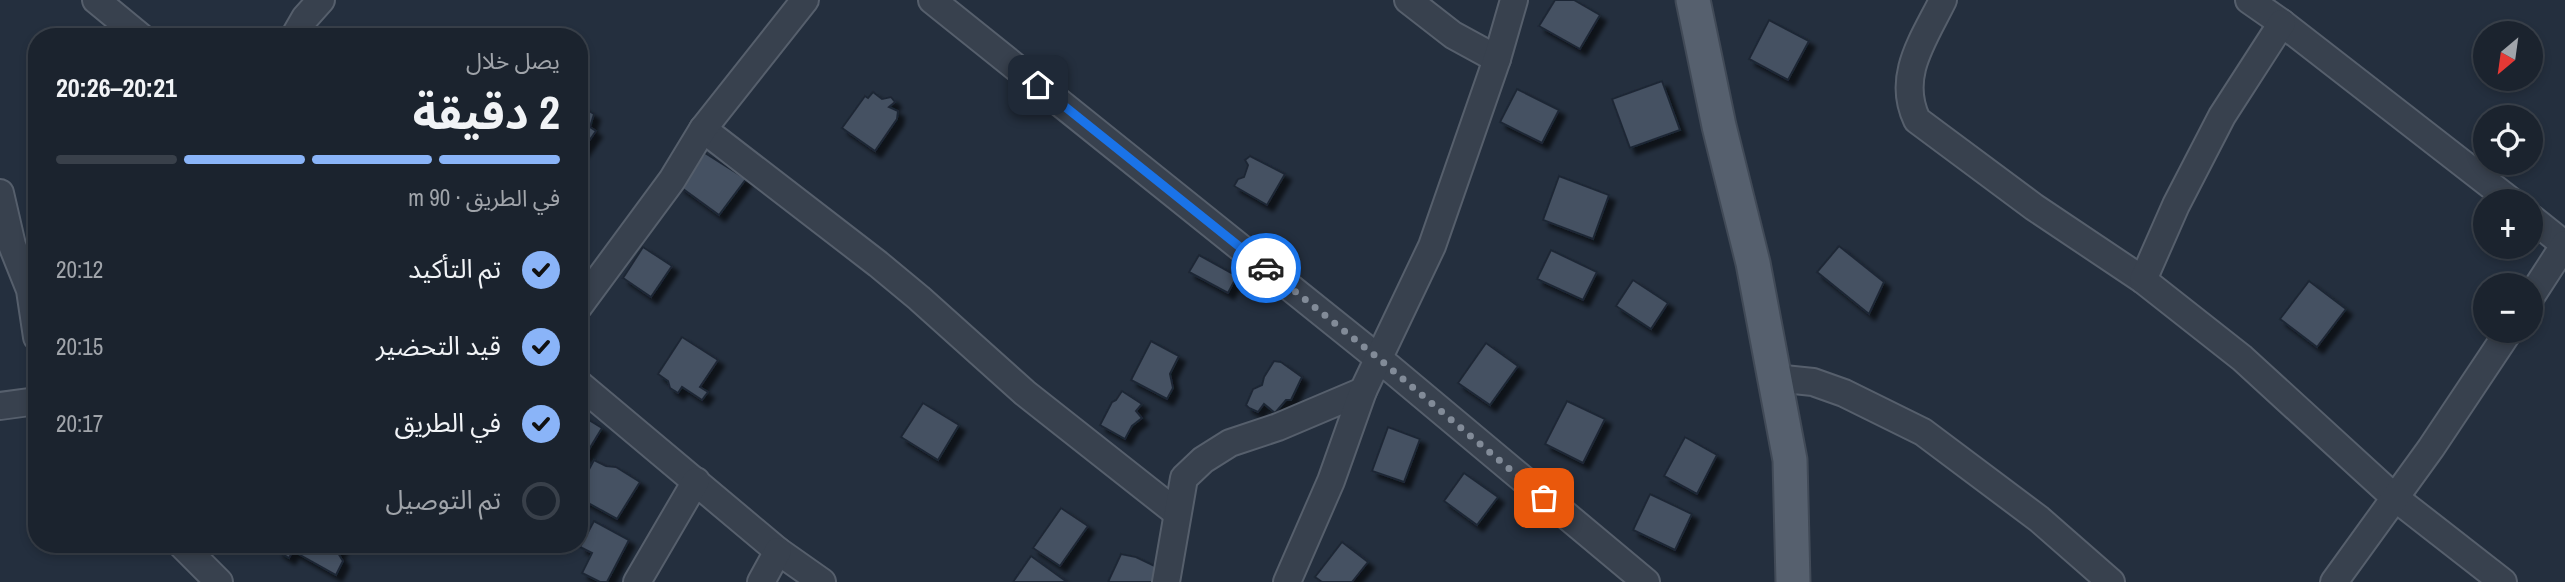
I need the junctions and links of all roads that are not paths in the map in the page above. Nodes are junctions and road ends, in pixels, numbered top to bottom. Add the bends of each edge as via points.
1 (96, 0) edge
2 (321, 0) edge
3 (805, 0) edge
4 (932, 0) edge
5 (1408, 0) edge
6 (1514, 0) edge
7 (1693, 0) edge
8 (1942, 0) edge
9 (2266, 8) edge
10 (130, 28) edge
11 (299, 28) edge
12 (1497, 59) junction
13 (703, 129) junction
14 (2496, 189) edge
15 (0, 193) edge
16 (2543, 227) edge
17 (2565, 244) edge
18 (2543, 278) edge
19 (2143, 281) junction
20 (28, 285) edge
21 (588, 294) edge
22 (2501, 343) edge
23 (1378, 358) junction
24 (1774, 378) junction
25 (588, 391) edge
26 (1363, 391) junction
27 (28, 402) edge
28 (0, 406) edge
29 (696, 481) junction
30 (2394, 497) junction
31 (1177, 513) junction
32 (778, 551) junction
33 (190, 553) edge
34 (219, 582) edge
35 (637, 582) edge
36 (761, 582) edge
37 (822, 582) edge
38 (1166, 582) edge
39 (1287, 582) edge
40 (1646, 582) edge
41 (1793, 582) edge
42 (2111, 582) edge
43 (2334, 582) edge
44 (2503, 582) edge

1 - 10 street
2 - 11 street
3 - 13 street
4 - 23 street
5 - 12 street via 1453,35
6 - 12 street
7 - 24 main road
8 - 19 street via 1912,65 1908,88 1917,120
9 - 14 street
9 - 19 street via 2222,116
12 - 23 street via 1432,246
13 - 21 street via 672,180
13 - 31 street via 878,264 1025,393
15 - 20 street via 12,245
16 - 17 street
17 - 18 street
19 - 30 street via 2242,358
22 - 30 street
23 - 26 street
23 - 40 street
24 - 41 main road via 1790,460
24 - 42 street via 1813,382 1844,393 1923,432 2039,519
25 - 29 street
26 - 31 street via 1278,428 1230,443 1203,460 1184,478
26 - 39 street via 1331,481
27 - 28 street
29 - 32 street
29 - 35 street
30 - 43 street
30 - 44 street
31 - 38 street
32 - 36 street
32 - 37 street
33 - 34 street

